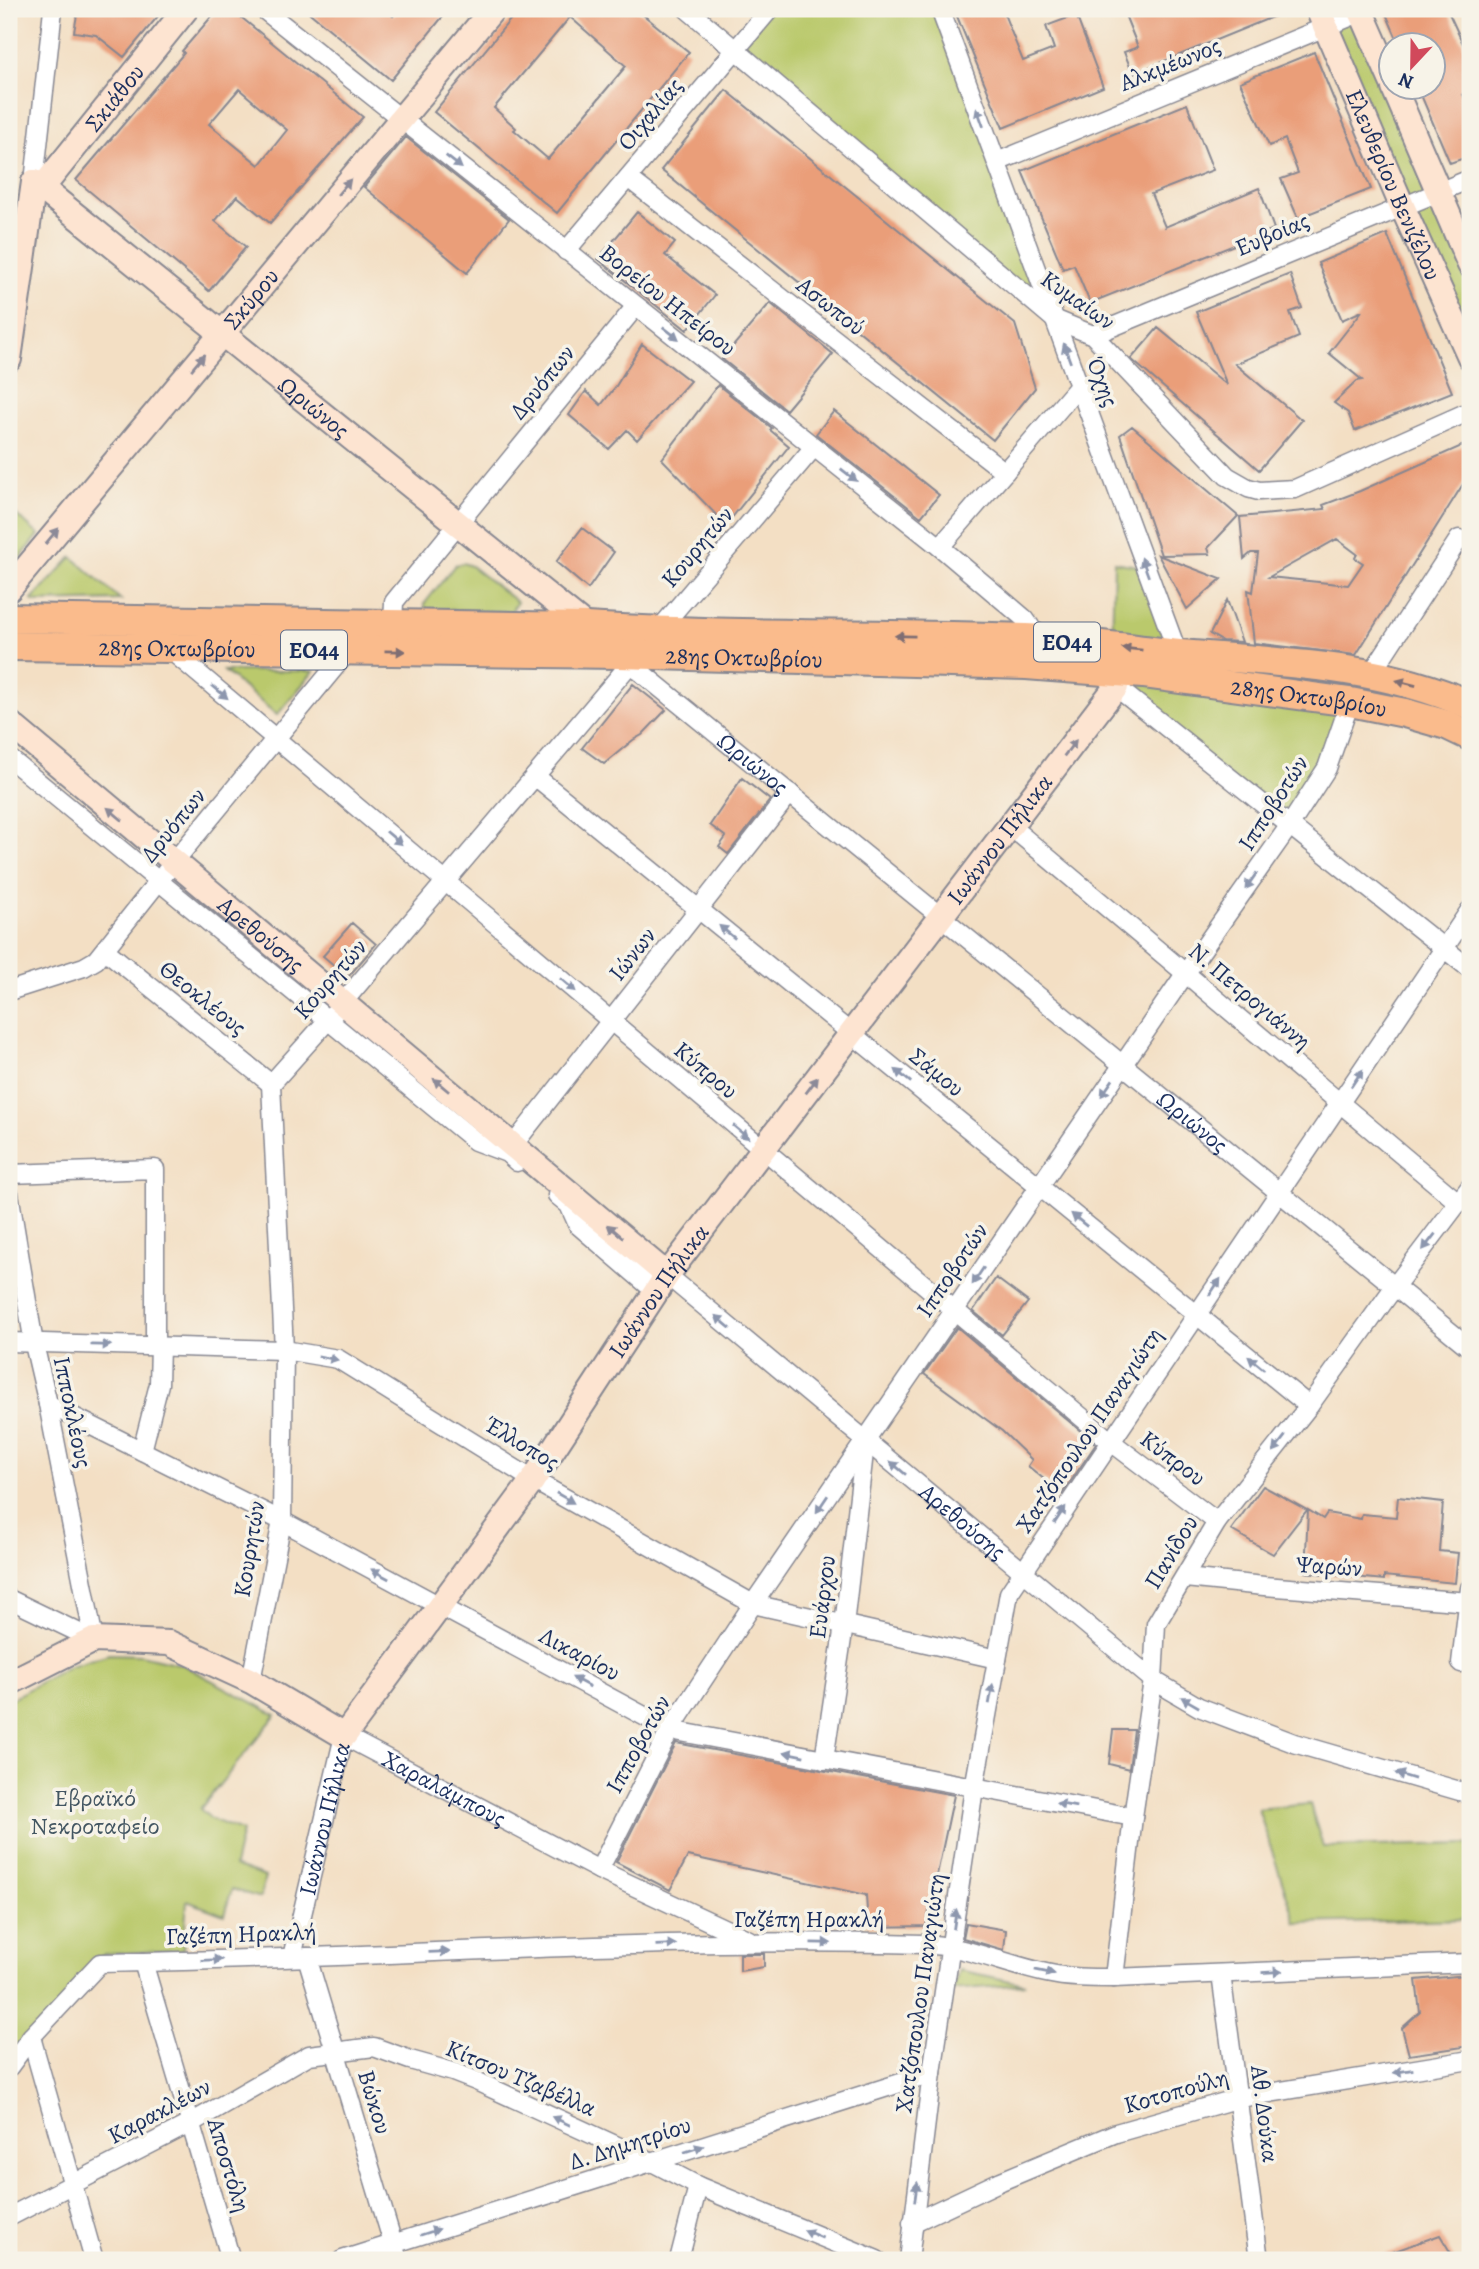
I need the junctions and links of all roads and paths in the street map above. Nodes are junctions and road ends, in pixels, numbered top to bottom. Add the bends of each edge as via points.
1 (52, 9) edge
2 (186, 9) edge
3 (262, 9) edge
4 (492, 9) edge
5 (687, 9) edge
6 (770, 9) edge
7 (940, 9) edge
8 (1361, 10) edge
9 (1322, 18) edge
10 (736, 50) junction
11 (1378, 51) edge
12 (1400, 102) edge
13 (400, 119) junction
14 (996, 162) junction
15 (628, 178) junction
16 (1470, 179) edge
17 (38, 185) junction
18 (1438, 192) junction
19 (1402, 206) junction
20 (566, 251) junction
21 (1470, 265) edge
22 (636, 306) junction
23 (1054, 319) junction
24 (222, 333) junction
25 (1093, 335) junction
26 (1470, 357) edge
27 (9, 359) edge
28 (1079, 386) junction
29 (1470, 411) edge
30 (814, 447) junction
31 (1005, 472) junction
32 (457, 523) junction
33 (1459, 539) dead end
34 (940, 547) junction
35 (9, 589) edge
36 (9, 618) edge
37 (393, 624) junction
38 (586, 627) junction
39 (658, 631) junction
40 (1032, 638) junction
41 (9, 646) edge
42 (168, 648) junction
43 (349, 650) junction
44 (1178, 654) junction
45 (629, 657) junction
46 (1371, 674) junction
47 (1117, 680) junction
48 (1350, 702) junction
49 (1470, 705) edge
50 (9, 723) edge
51 (1470, 736) edge
52 (275, 739) junction
53 (9, 758) edge
54 (535, 776) junction
55 (790, 793) junction
56 (1290, 825) junction
57 (1010, 826) junction
58 (166, 872) junction
59 (445, 882) junction
60 (699, 909) junction
61 (1470, 910) edge
62 (941, 916) junction
63 (1444, 949) junction
64 (105, 950) junction
65 (1470, 969) edge
66 (1185, 974) junction
67 (9, 991) edge
68 (335, 1012) junction
69 (611, 1021) junction
70 (852, 1034) junction
71 (1123, 1065) junction
72 (271, 1084) junction
73 (1340, 1103) junction
74 (511, 1149) junction
75 (763, 1150) junction
76 (9, 1174) edge
77 (1039, 1187) junction
78 (1470, 1187) edge
79 (1280, 1192) junction
80 (9, 1193) edge
81 (1459, 1203) junction
82 (662, 1284) junction
83 (1395, 1286) junction
84 (954, 1310) junction
85 (1196, 1314) junction
86 (9, 1342) edge
87 (34, 1344) junction
88 (157, 1346) junction
89 (1470, 1348) edge
90 (284, 1350) junction
91 (48, 1404) junction
92 (1309, 1406) junction
93 (865, 1440) junction
94 (1110, 1441) junction
95 (142, 1451) junction
96 (533, 1480) junction
97 (282, 1521) junction
98 (1217, 1522) junction
99 (1022, 1572) junction
100 (1185, 1578) junction
101 (1470, 1597) edge
102 (9, 1599) edge
103 (753, 1604) junction
104 (439, 1606) junction
105 (844, 1625) junction
106 (94, 1640) junction
107 (997, 1659) junction
108 (1461, 1663) dead end
109 (1153, 1680) junction
110 (251, 1681) junction
111 (9, 1683) edge
112 (670, 1730) junction
113 (344, 1735) junction
114 (824, 1760) junction
115 (974, 1788) junction
116 (1470, 1794) edge
117 (1133, 1817) junction
118 (599, 1870) junction
119 (753, 1942) junction
120 (951, 1947) junction
121 (300, 1957) junction
122 (143, 1962) junction
123 (1470, 1963) edge
124 (1221, 1974) junction
125 (1114, 1978) junction
126 (31, 2036) junction
127 (334, 2051) junction
128 (1470, 2060) edge
129 (9, 2067) edge
130 (932, 2073) junction
131 (1238, 2098) junction
132 (191, 2123) junction
133 (652, 2162) junction
134 (74, 2185) junction
135 (698, 2186) junction
136 (9, 2217) edge
137 (912, 2223) junction
138 (395, 2252) edge
139 (864, 2258) edge
140 (94, 2260) edge
141 (232, 2260) edge
142 (342, 2260) edge
143 (679, 2260) edge
144 (909, 2260) edge
145 (1259, 2260) edge

1 - 17 street
2 - 17 street, Σκιάθου
3 - 13 street, Βορείου Ηπείρου
4 - 13 street, Σκύρου
5 - 10 street, Κυμαίων
6 - 10 street, Οιχαλίας
14 -> 7 street, Όχης
8 - 9 street, Αλκμέωνος
8 - 11 street
9 - 14 street, Αλκμέωνος
9 - 19 street, Ελευθερίου Βενιζέλου
10 - 15 street, Οιχαλίας
10 - 23 street, Κυμαίων
12 - 18 street
13 -> 20 street, Βορείου Ηπείρου
24 -> 13 street, Σκύρου
14 - 23 street, Όχης
15 - 20 street, Οιχαλίας
15 - 31 street, Ασωπού
16 - 18 street, Ευβοίας
17 - 24 street, Ωριώνος
17 - 27 street
18 - 19 street, Ευβοίας
18 - 21 street
19 - 25 street, Ευβοίας
19 - 26 street, Ελευθερίου Βενιζέλου
20 - 22 street, Βορείου Ηπείρου
22 -> 30 street, Βορείου Ηπείρου
22 - 32 street, Δρυόπων
23 - 25 street, Κυμαίων
28 -> 23 street, Όχης
24 - 32 street, Ωριώνος
35 -> 24 street, Σκύρου
25 - 29 street, Κυμαίων via 1227,475 1259,491 1309,484
28 - 31 street
44 -> 28 street, Όχης
30 -> 34 street, Βορείου Ηπείρου
30 - 39 street, Κουρητών
31 - 34 street
32 - 37 street, Δρυόπων via 394,602
32 - 38 street, Ωριώνος
33 - 46 street
34 - 40 street, Βορείου Ηπείρου via 1025,619
36 - 37 main road, 28ης Οκτωβρίου / ΕΟ44
37 - 38 main road, 28ης Οκτωβρίου / ΕΟ44
38 - 39 main road, 28ης Οκτωβρίου / ΕΟ44
38 - 45 street, Ωριώνος
40 -> 39 main road, 28ης Οκτωβρίου / ΕΟ44
39 - 45 street, Κουρητών
44 -> 40 main road, 28ης Οκτωβρίου / ΕΟ44
41 - 42 main road, 28ης Οκτωβρίου / ΕΟ44
42 - 43 main road, 28ης Οκτωβρίου / ΕΟ44
42 -> 52 street, Κύπρου
43 -> 45 main road, 28ης Οκτωβρίου / ΕΟ44
43 - 52 street, Δρυόπων
44 - 46 main road, 28ης Οκτωβρίου / ΕΟ44
45 - 47 main road, 28ης Οκτωβρίου / ΕΟ44 via 1026,665
45 - 54 street, Κουρητών
45 - 55 street, Ωριώνος
49 -> 46 main road, 28ης Οκτωβρίου / ΕΟ44
47 - 48 main road, 28ης Οκτωβρίου / ΕΟ44 via 1257,688
47 - 56 street
57 -> 47 street, Ιωάννου Πήλικα
48 - 51 main road, 28ης Οκτωβρίου / ΕΟ44 via 1405,713
48 - 56 street, Ιπποβοτών via 1327,768
58 -> 50 street, Αρεθούσης
52 - 58 street, Δρυόπων
52 -> 59 street, Κύπρου
53 - 58 street, Αρεθούσης
54 - 59 street, Κουρητών
54 - 60 street, Σάμου
55 - 60 street, Ιώνων
55 - 62 street, Ωριώνος
56 - 63 street
56 -> 66 street, Ιπποβοτών
57 - 62 street, Ιωάννου Πήλικα
57 - 66 street, Ν. Πετρογιάννη
58 - 64 street, Δρυόπων
58 - 68 street, Αρεθούσης
59 - 68 street, Κουρητών
59 -> 69 street, Κύπρου
60 - 69 street, Ιώνων
70 -> 60 street, Σάμου
61 - 63 street, Χατζόπουλου Παναγιώτη
62 - 70 street, Ιωάννου Πήλικα
62 - 71 street, Ωριώνος
63 - 65 street
73 -> 63 street, Χατζόπουλου Παναγιώτη
64 - 67 street, Δρυόπων via 84,967
64 - 72 street, Θεοκλέους
66 - 71 street, Ιπποβοτών
66 - 73 street, Ν. Πετρογιάννη
68 - 72 street, Κουρητών
74 -> 68 street, Αρεθούσης
69 - 74 street, Ιώνων
69 -> 75 street, Κύπρου
75 -> 70 street, Ιωάννου Πήλικα
77 -> 70 street, Σάμου
71 -> 77 street, Ιπποβοτών
71 - 79 street, Ωριώνος
72 - 90 street, Κουρητών
73 - 79 street, Χατζόπουλου Παναγιώτη
73 - 81 street, Ν. Πετρογιάννη
82 -> 74 street, Αρεθούσης
75 - 82 street, Ιωάννου Πήλικα
75 - 84 street, Κύπρου
76 - 88 street via 155,1169
77 -> 84 street, Ιπποβοτών
85 -> 77 street, Σάμου
78 - 81 street, Πανίδου
79 - 83 street, Ωριώνος
85 -> 79 street, Χατζόπουλου Παναγιώτη
80 - 87 street, Ιπποκλέους
81 -> 83 street, Πανίδου
93 -> 82 street, Αρεθούσης
82 - 96 street, Ιωάννου Πήλικα
83 - 89 street, Ωριώνος
83 - 92 street, Πανίδου
84 - 93 street, Ιπποβοτών
84 - 94 street, Κύπρου
92 -> 85 street, Σάμου
85 - 94 street, Χατζόπουλου Παναγιώτη
86 - 87 street, Έλλοπος
87 -> 88 street, Έλλοπος
87 - 91 street, Ιπποκλέους
88 - 90 street, Έλλοπος
88 - 95 street via 159,1384
90 -> 96 street, Έλλοπος via 338,1359
90 - 97 street, Κουρητών
91 - 95 street, Λικαρίου
91 - 106 street, Ιπποκλέους
92 -> 98 street, Πανίδου
99 -> 93 street, Αρεθούσης
93 -> 103 street, Ιπποβοτών
93 - 105 street, Ευάρχου
94 - 98 street, Κύπρου
99 -> 94 street, Χατζόπουλου Παναγιώτη
95 - 97 street, Λικαρίου
96 -> 103 street, Έλλοπος
96 - 104 street, Ιωάννου Πήλικα
104 -> 97 street, Λικαρίου
97 - 110 street, Κουρητών
98 - 100 street, Πανίδου
99 - 107 street, Χατζόπουλου Παναγιώτη via 1009,1593
99 - 109 street, Αρεθούσης
100 - 101 street, Ψαρών
100 - 109 street, Πανίδου via 1156,1624
101 - 108 street
102 - 106 street
103 - 105 street, Έλλοπος
103 - 112 street, Ιπποβοτών
112 -> 104 street, Λικαρίου
104 - 113 street, Ιωάννου Πήλικα
105 - 107 street, Έλλοπος
105 - 114 street, Ευάρχου
106 - 110 street, Χαραλάμπους via 169,1643
106 - 111 street
115 -> 107 street, Χατζόπουλου Παναγιώτη
116 -> 109 street, Αρεθούσης via 1294,1743 1199,1707
109 - 117 street, Πανίδου
110 - 113 street, Χαραλάμπους
114 -> 112 street, Λικαρίου
112 - 118 street, Ιπποβοτών
113 - 118 street, Χαραλάμπους
113 - 121 street, Ιωάννου Πήλικα
114 - 115 street, Λικαρίου
117 -> 115 street, Λικαρίου
120 -> 115 street, Χατζόπουλου Παναγιώτη
117 - 125 street, Πανίδου
118 - 119 street, Χαραλάμπους
119 -> 120 street, Γαζέπη Ηρακλή
121 -> 119 street, Γαζέπη Ηρακλή
120 -> 125 street, Γαζέπη Ηρακλή via 1046,1973
120 - 130 street, Χατζόπουλου Παναγιώτη
122 -> 121 street, Γαζέπη Ηρακλή
121 - 127 street, Βώκου
122 - 126 street, Γαζέπη Ηρακλή via 100,1963
122 - 132 street, Αποστόλη
124 -> 123 street, Γαζέπη Ηρακλή
124 - 125 street, Γαζέπη Ηρακλή
124 - 131 street, Αθ. Δούκα
126 - 129 street, Γαζέπη Ηρακλή
126 - 134 street
127 - 132 street, Καρακλέων via 309,2055
133 -> 127 street, Κίτσου Τζαβέλλα via 453,2072 374,2047
127 - 138 street, Βώκου
128 -> 131 street, Κοτοπούλη
133 -> 130 street, Δ. Δημητρίου
137 -> 130 street, Χατζόπουλου Παναγιώτη
131 - 137 street, Κοτοπούλη via 1116,2133
131 - 145 street, Αθ. Δούκα
132 - 134 street, Καρακλέων
132 - 141 street, Αποστόλη
133 - 135 street, Κίτσου Τζαβέλλα
138 -> 133 street, Δ. Δημητρίου
134 - 136 street, Καρακλέων
134 - 140 street
139 -> 135 street, Κίτσου Τζαβέλλα
135 - 143 street
137 - 144 street, Χατζόπουλου Παναγιώτη
138 - 142 street, Δ. Δημητρίου

